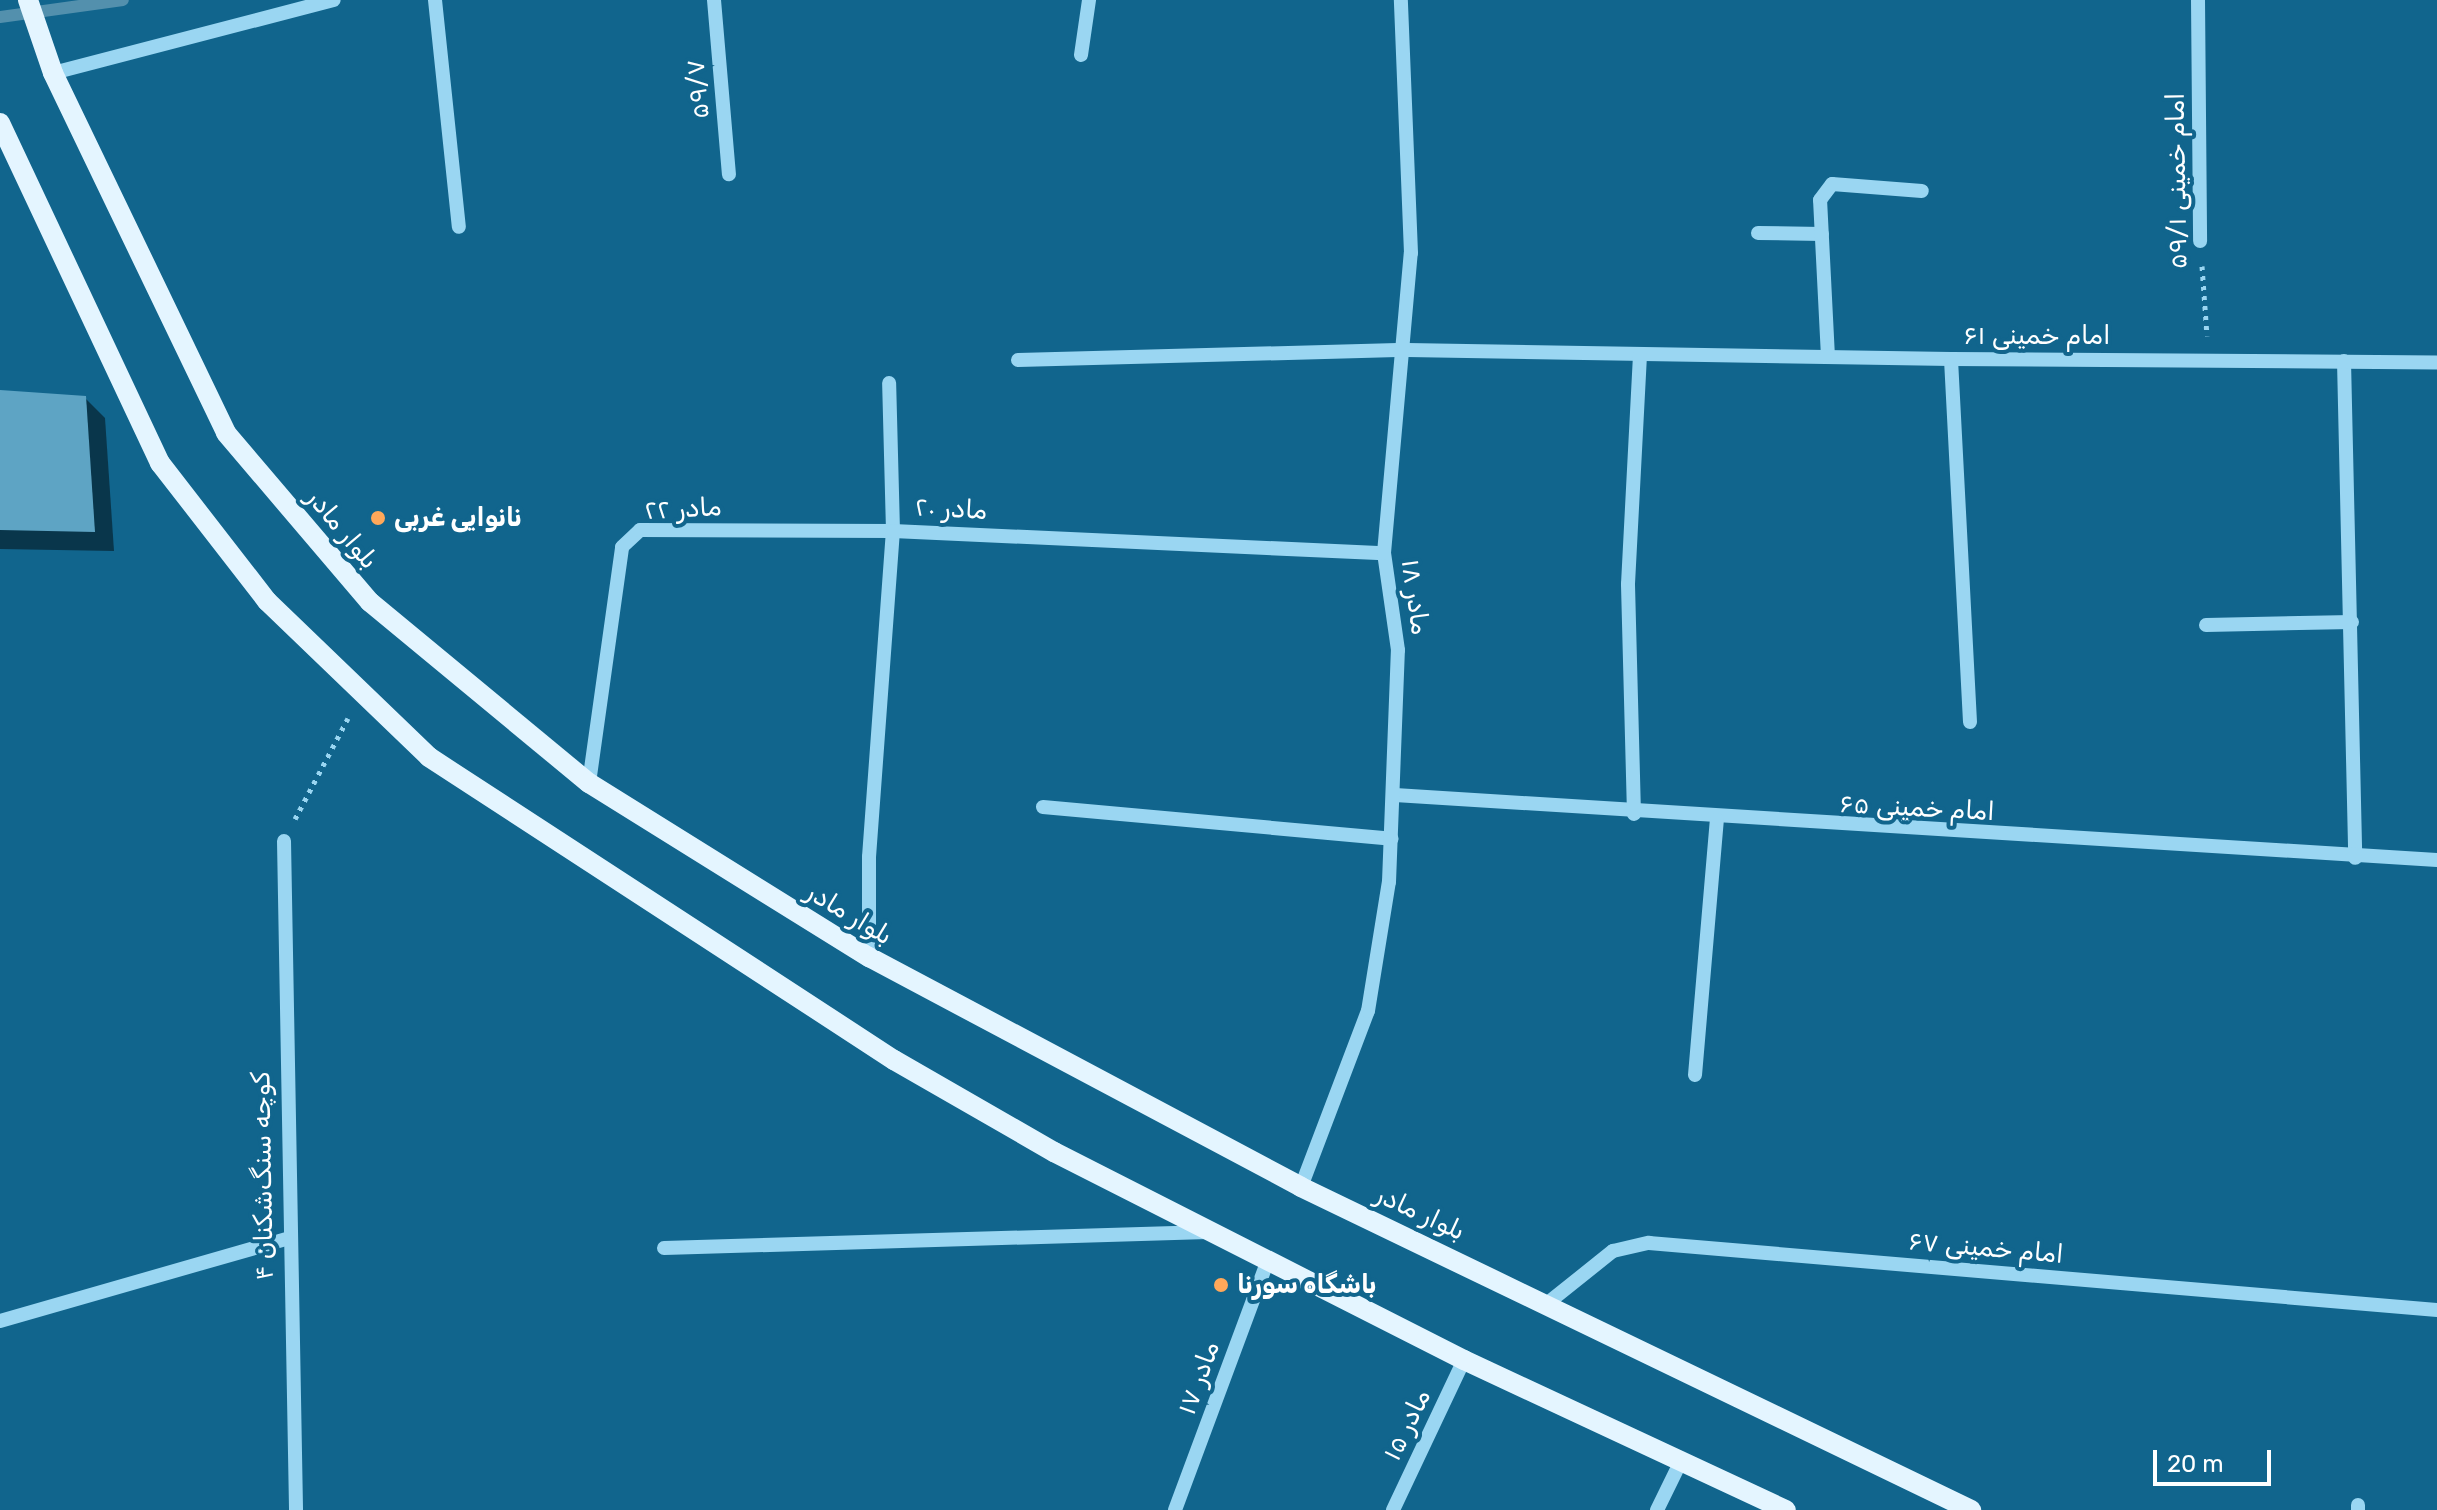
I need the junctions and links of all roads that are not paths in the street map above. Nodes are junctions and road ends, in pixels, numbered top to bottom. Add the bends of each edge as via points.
1 (28, 0) edge
2 (334, 0) edge
3 (435, 0) edge
4 (714, 0) edge
5 (1089, 0) edge
6 (1401, 0) edge
7 (2198, 0) edge
8 (1081, 55) dead end
9 (53, 73) junction
10 (0, 123) edge
11 (729, 174) dead end
12 (1922, 191) dead end
13 (459, 227) dead end
14 (1758, 233) dead end
15 (1822, 234) junction
16 (2200, 241) road end
17 (1407, 350) junction
18 (1640, 354) junction
19 (1828, 357) junction
20 (1951, 359) junction
21 (1018, 360) dead end
22 (2344, 361) junction
23 (2437, 362) edge
24 (889, 383) dead end
25 (893, 531) junction
26 (1384, 553) junction
27 (2352, 622) junction
28 (2206, 625) dead end
29 (1970, 722) dead end
30 (589, 783) junction
31 (1395, 795) junction
32 (1043, 807) dead end
33 (1634, 814) junction
34 (1717, 820) junction
35 (1392, 839) junction
36 (284, 841) road end
37 (2355, 858) junction
38 (2437, 860) edge
39 (869, 957) junction
40 (1695, 1075) dead end
41 (1301, 1187) junction
42 (1216, 1232) junction
43 (286, 1239) junction
44 (664, 1248) dead end
45 (1267, 1262) junction
46 (1549, 1302) junction
47 (2437, 1310) edge
48 (0, 1321) edge
49 (1464, 1360) junction
50 (1681, 1461) junction
51 (296, 1510) edge
52 (1175, 1510) edge
53 (1393, 1510) edge
54 (1657, 1510) edge
55 (1786, 1510) edge
56 (1971, 1510) edge

1 - 9 main road, بلوار مادر
2 - 9 street
3 - 13 street
4 - 11 street, ۵۹/۷
5 - 8 street
6 - 17 street, مادر ۱۸ via 1410,115
7 - 16 street, امام خمینی ۵۹/۱
9 - 30 main road, بلوار مادر via 226,433 370,602
10 - 42 main road via 160,463 267,601 359,697 429,757 894,1060 1054,1152
12 - 15 street via 1832,184 1820,200
14 - 15 street
15 - 19 street
17 - 18 street
17 - 21 street via 1229,360
17 - 26 street, مادر ۱۸
18 - 19 street
18 - 33 street via 1628,584
19 - 20 street
20 - 22 street, امام خمینی ۶۱
20 - 29 street, امام خمینی ۶۱
22 - 23 street, امام خمینی ۶۱
22 - 27 street
24 - 25 street
25 - 26 street, مادر ۲۰
25 - 30 street, مادر ۲۲ via 640,530 622,547
25 - 39 street, مادر ۲۰ via 869,857
26 - 31 street, مادر ۱۸ via 1398,650
27 - 28 street
27 - 37 street
30 - 39 main road, بلوار مادر
31 - 33 street, امام خمینی ۶۵
31 - 35 street, مادر ۱۸
32 - 35 street
33 - 34 street, امام خمینی ۶۵
34 - 37 street, امام خمینی ۶۵
34 - 40 street
35 - 41 street, مادر ۱۸ via 1368,1011
36 - 43 street, کوچه سنگ‌شکنان ۴
37 - 38 street, امام خمینی ۶۵
39 - 41 main road, بلوار مادر
41 - 46 main road, بلوار مادر
42 - 44 street
42 - 45 main road
43 - 48 street
43 - 51 street, کوچه سنگ‌شکنان ۴
45 - 49 main road
45 - 52 street, مادر ۱۷
46 - 47 street, امام خمینی ۶۷ via 1613,1251 1649,1243
46 - 56 main road, بلوار مادر
49 - 50 main road
49 - 53 street, مادر ۱۵
50 - 54 street
50 - 55 main road

